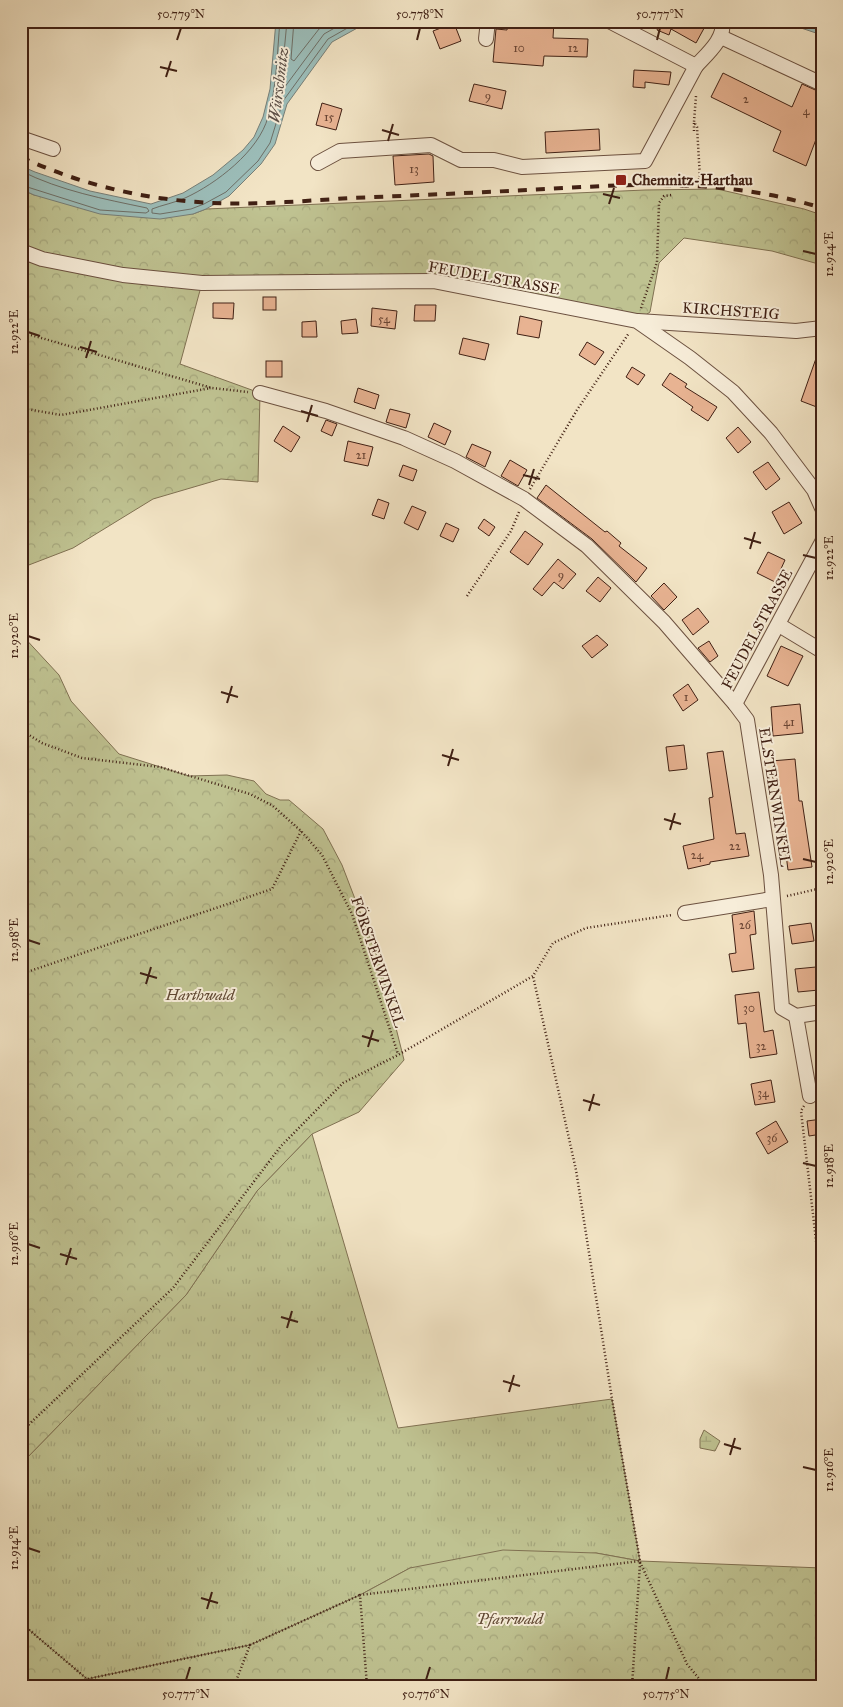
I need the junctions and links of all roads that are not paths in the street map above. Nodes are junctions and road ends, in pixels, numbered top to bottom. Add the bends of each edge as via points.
1 (488, 21) edge
2 (609, 21) edge
3 (722, 21) edge
4 (721, 37) junction
5 (486, 39) dead end
6 (696, 66) junction
7 (822, 84) edge
8 (21, 138) edge
9 (53, 149) dead end
10 (318, 163) dead end
11 (21, 251) edge
12 (639, 316) junction
13 (822, 328) edge
14 (260, 393) road end
15 (822, 508) edge
16 (822, 542) edge
17 (779, 625) junction
18 (822, 651) edge
19 (735, 704) junction
20 (772, 899) junction
21 (685, 913) road end
22 (822, 1012) edge
23 (796, 1016) junction
24 (810, 1096) road end

1 - 5 street
2 - 6 street
3 - 4 street
4 - 6 street
4 - 7 street
6 - 10 street via 645,161 522,168 494,160 461,160 431,145 340,150
8 - 9 street
11 - 12 street, FEUDELSTRASSE via 42,259 123,275 202,282 433,281
12 - 13 street, KIRCHSTEIG via 796,331
12 - 15 street, FEUDELSTRASSE via 733,392 771,433 814,490
14 - 19 street, ELSTERNWINKEL via 326,411 404,438 454,460 524,499 587,546 664,622
16 - 17 street, FEUDELSTRASSE
17 - 18 street
17 - 19 street, FEUDELSTRASSE
19 - 20 street, ELSTERNWINKEL via 747,720
20 - 21 street
20 - 23 street, ELSTERNWINKEL via 782,1008
22 - 23 street
23 - 24 street

